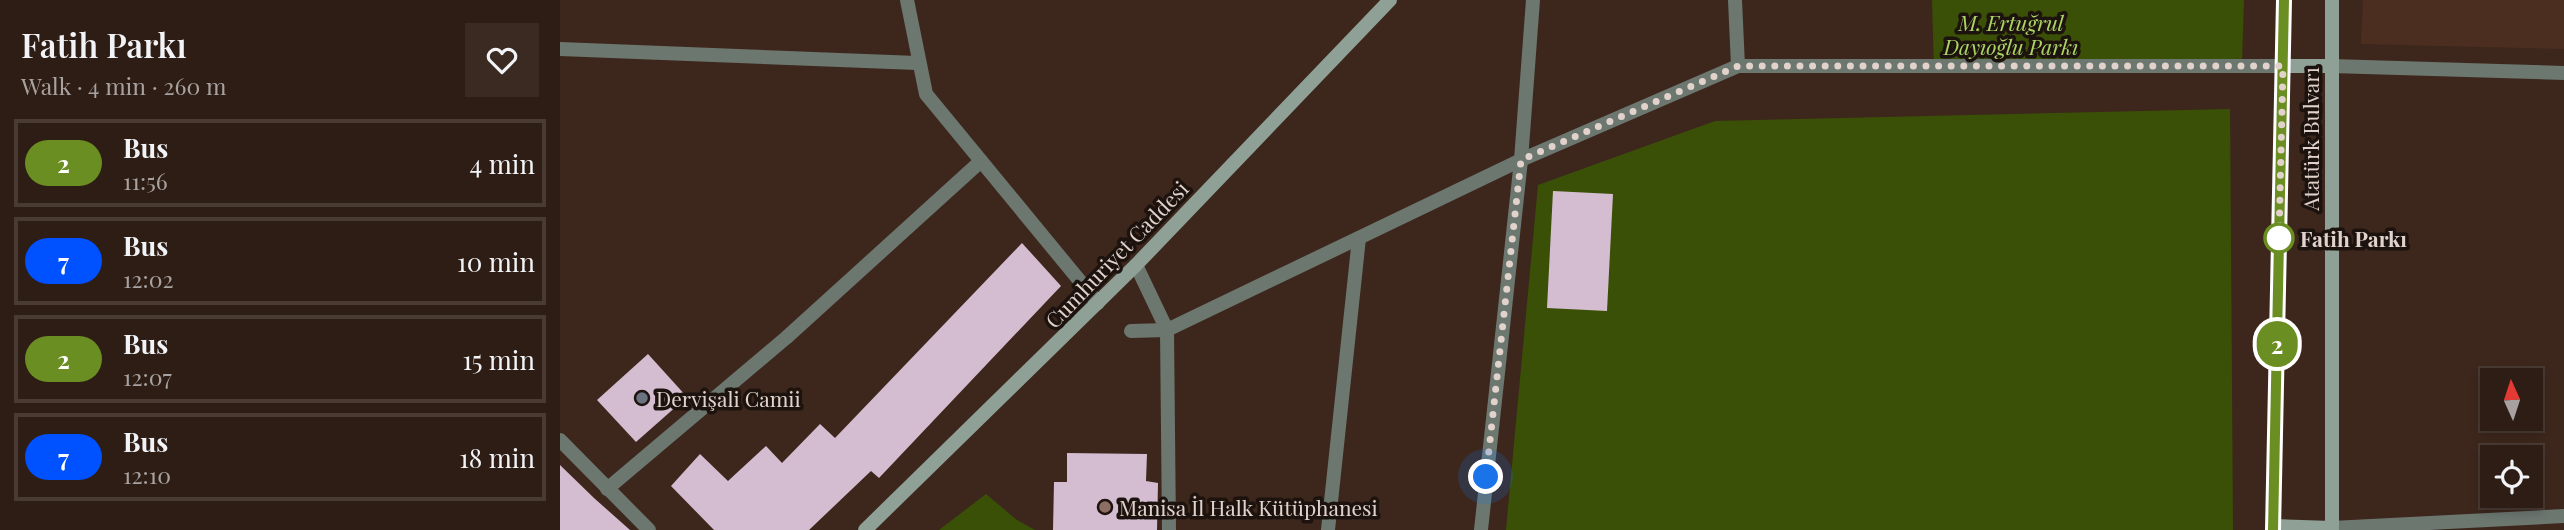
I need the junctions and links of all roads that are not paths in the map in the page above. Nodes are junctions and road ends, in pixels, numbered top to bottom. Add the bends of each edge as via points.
1 (907, 0) edge
2 (1390, 0) edge
3 (1533, 0) edge
4 (1735, 0) edge
5 (2284, 0) edge
6 (2332, 0) edge
7 (560, 49) edge
8 (917, 63) junction
9 (1738, 66) junction
10 (2283, 66) junction
11 (2331, 66) junction
12 (2564, 73) edge
13 (1521, 160) junction
14 (981, 161) junction
15 (1359, 238) junction
16 (1136, 265) junction
17 (1098, 303) junction
18 (1167, 330) junction
19 (1131, 331) dead end
20 (560, 440) edge
21 (607, 489) junction
22 (2564, 516) edge
23 (2273, 528) edge
24 (2332, 529) edge
25 (649, 530) edge
26 (865, 530) edge
27 (1169, 530) edge
28 (1328, 530) edge
29 (1481, 530) edge

1 - 8 street
2 - 16 main road, Cumhuriyet Caddesi
3 - 13 street
4 - 9 street
5 - 10 main road, Atatürk Bulvarı
6 - 11 main road, Atatürk Bulvarı
7 - 8 street
8 - 14 street via 926,94
9 - 10 street
9 - 13 street
10 - 11 main road
10 - 23 main road, Atatürk Bulvarı
11 - 12 street
11 - 24 main road, Atatürk Bulvarı
13 - 15 street
13 - 29 street
14 - 17 street
14 - 21 street via 787,338
15 - 18 street
15 - 28 street
16 - 17 main road, Cumhuriyet Caddesi
16 - 18 street
17 - 26 main road, Cumhuriyet Caddesi
18 - 19 street
18 - 27 street
20 - 21 street
21 - 25 street
22 - 24 street
23 - 24 main road

